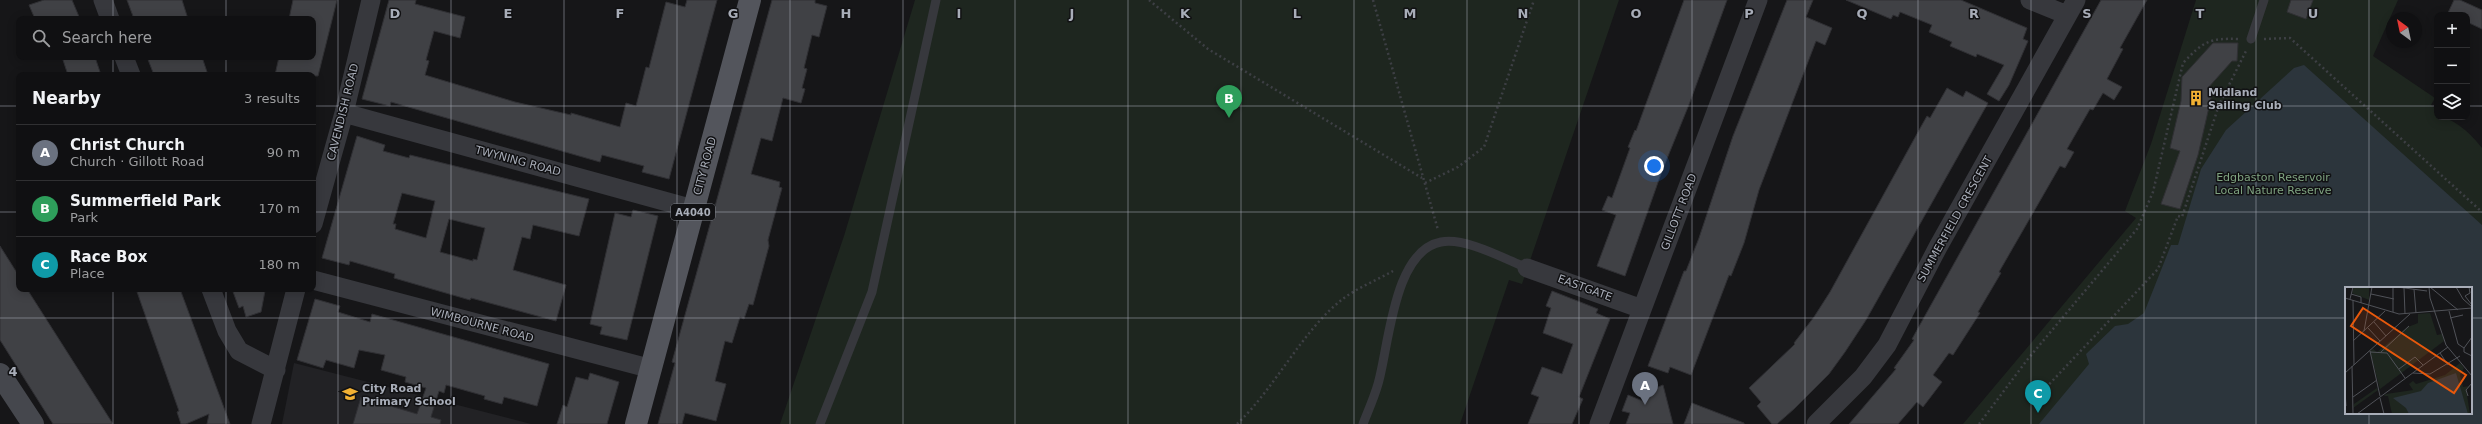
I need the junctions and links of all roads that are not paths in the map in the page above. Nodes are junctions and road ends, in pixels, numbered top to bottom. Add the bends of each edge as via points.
1 (103, 0) edge
2 (371, 0) edge
3 (750, 0) edge
4 (936, 0) edge
5 (1758, 0) edge
6 (2030, 0) edge
7 (2264, 0) edge
8 (2071, 8) edge
9 (109, 16) edge
10 (2251, 39) road end
11 (125, 60) edge
12 (130, 72) edge
13 (344, 114) junction
14 (694, 209) junction
15 (316, 213) edge
16 (1527, 268) joint
17 (316, 281) edge
18 (213, 292) edge
19 (295, 292) edge
20 (1642, 309) junction
21 (276, 370) junction
22 (652, 370) junction
23 (0, 374) edge
24 (33, 424) edge
25 (261, 424) edge
26 (636, 424) edge
27 (820, 424) edge
28 (1362, 424) edge
29 (1599, 424) edge
30 (1816, 424) edge

1 - 9 street
2 - 13 street, CAVENDISH ROAD
3 - 14 main road, CITY ROAD / A4040
4 - 27 lane via 872,292
5 - 20 street, GILLOTT ROAD
6 - 8 street
7 - 10 lane
8 - 30 street, SUMMERFIELD CRESCENT via 1938,247 1887,345 1863,377
11 - 12 street
13 - 14 street, TWYNING ROAD
13 - 15 street, CAVENDISH ROAD
14 - 22 main road, CITY ROAD / A4040
16 - 20 street, EASTGATE
16 - 28 lane via 1459,242 1441,242 1417,258 1405,274 1398,291 1378,384
17 - 22 street, WIMBOURNE ROAD
18 - 21 street via 227,331 239,351
19 - 21 street
20 - 29 street, GILLOTT ROAD
21 - 25 street
22 - 26 main road, CITY ROAD / A4040
23 - 24 main road

